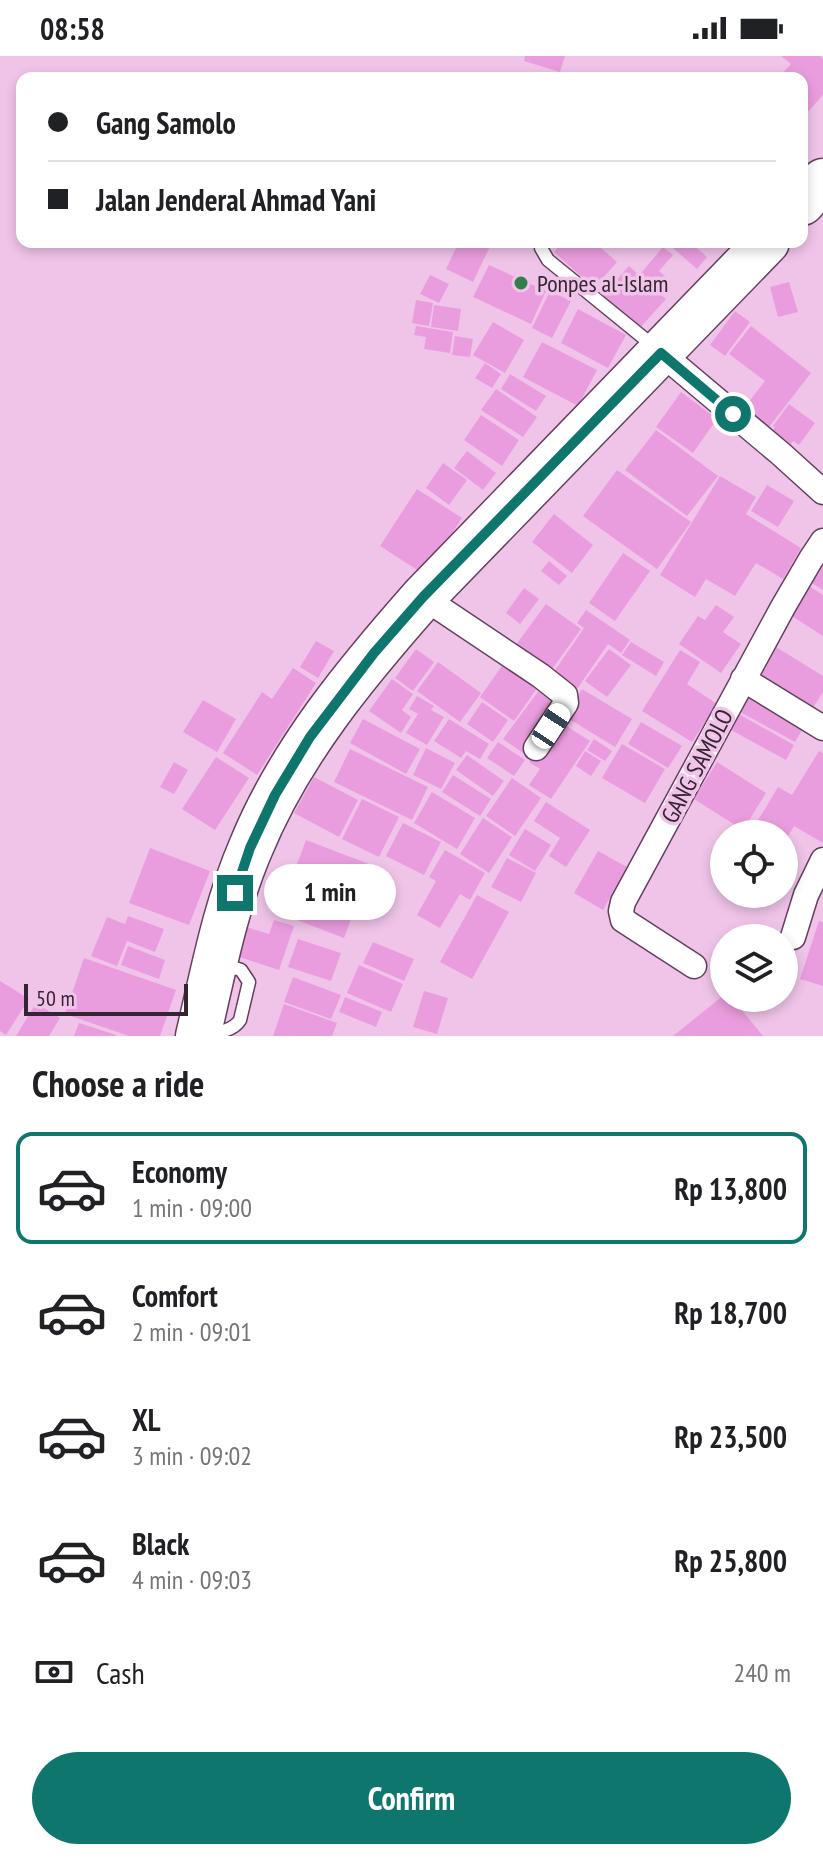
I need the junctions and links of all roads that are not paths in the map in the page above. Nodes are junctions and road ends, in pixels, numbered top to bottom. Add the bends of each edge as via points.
1 (541, 248) edge
2 (761, 248) edge
3 (661, 353) junction
4 (823, 492) edge
5 (823, 541) edge
6 (423, 597) junction
7 (743, 679) junction
8 (823, 728) edge
9 (536, 748) dead end
10 (823, 860) edge
11 (797, 924) edge
12 (694, 966) dead end
13 (199, 1033) edge

1 - 3 lane via 548,260
2 - 3 highway
3 - 4 street
3 - 6 highway
5 - 7 street, GANG SAMOLO
6 - 9 street via 565,695 566,703
6 - 13 highway via 310,737 275,795 235,893
7 - 8 street
7 - 12 street, GANG SAMOLO via 621,911 623,920
10 - 11 street

